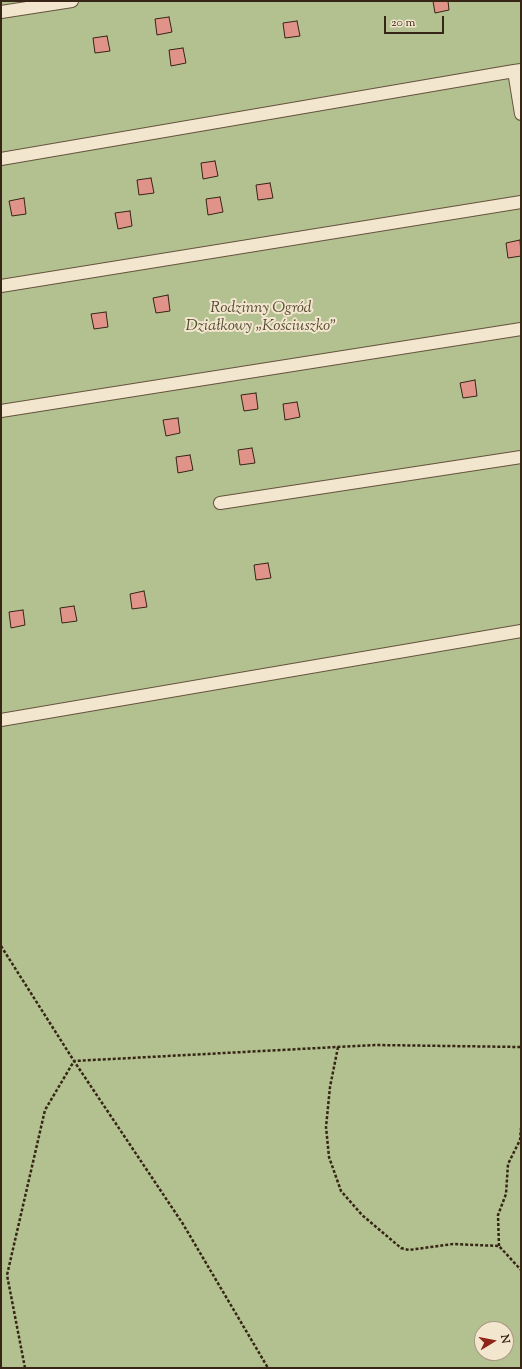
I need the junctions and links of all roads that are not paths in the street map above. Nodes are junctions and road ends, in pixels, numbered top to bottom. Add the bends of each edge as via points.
1 (72, 1) edge
2 (1, 12) edge
3 (518, 70) edge
4 (521, 114) edge
5 (1, 159) edge
6 (521, 202) edge
7 (1, 286) edge
8 (521, 329) edge
9 (1, 411) edge
10 (521, 457) edge
11 (220, 503) dead end
12 (521, 631) edge
13 (1, 720) edge

1 - 2 lane
3 - 4 lane
3 - 5 lane
6 - 7 lane
8 - 9 lane
10 - 11 lane
12 - 13 lane

